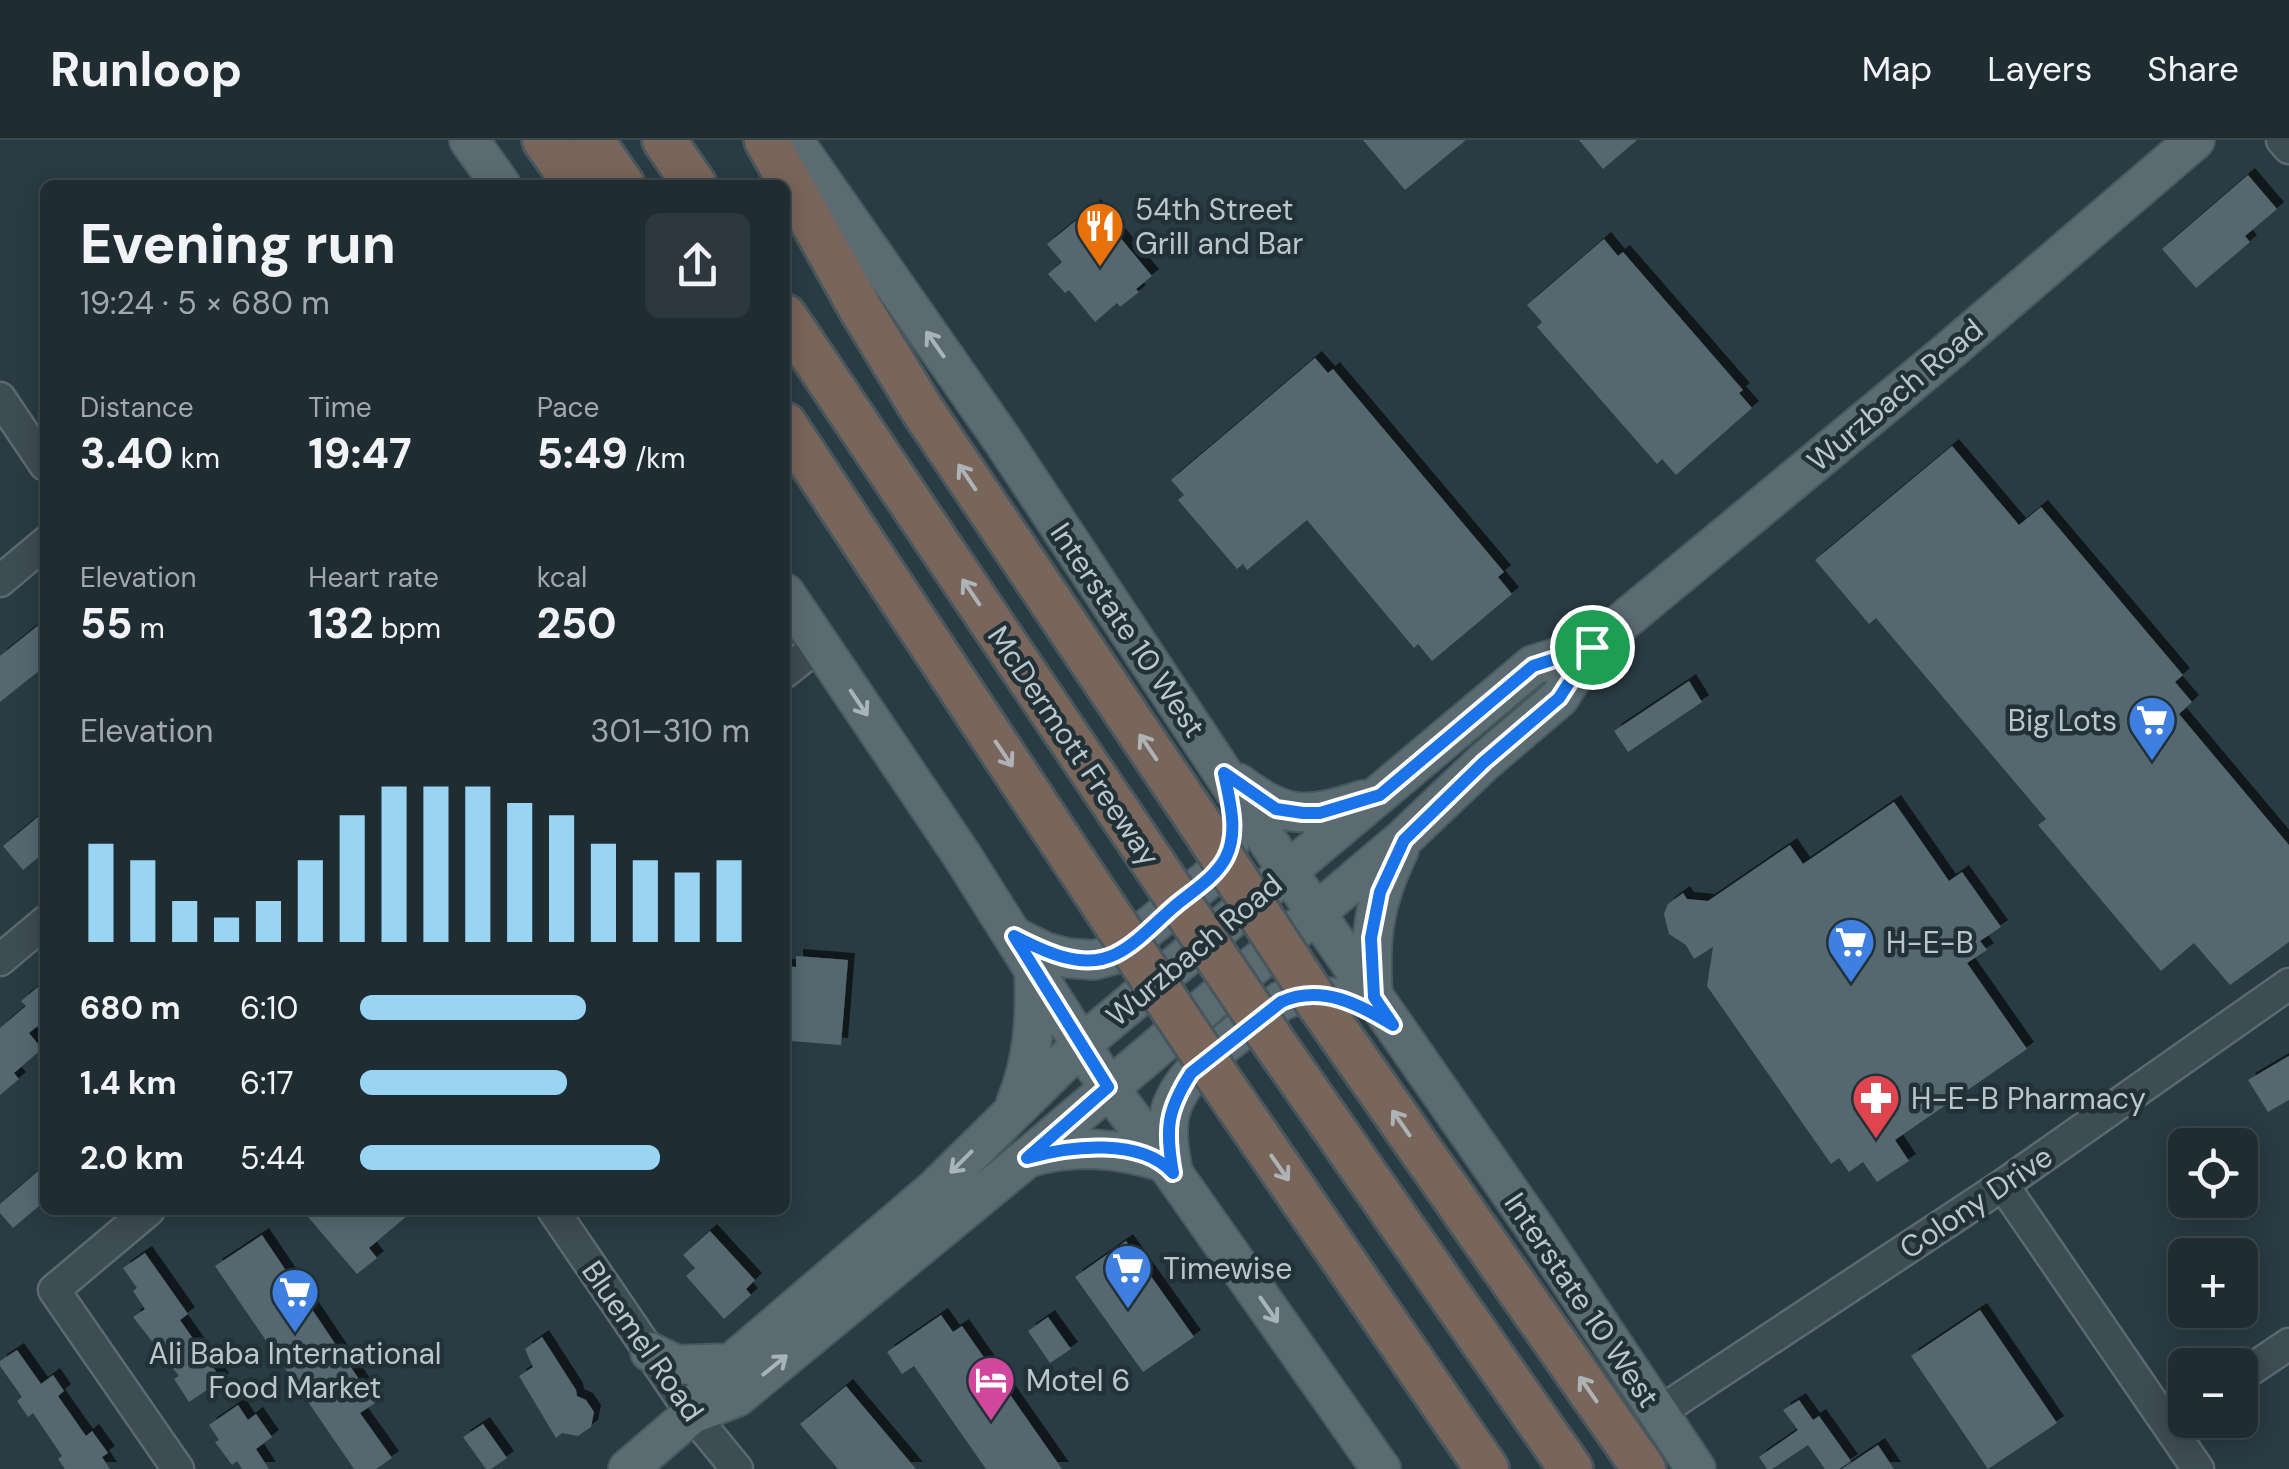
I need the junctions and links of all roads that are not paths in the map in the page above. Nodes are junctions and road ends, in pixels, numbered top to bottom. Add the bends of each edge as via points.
1 (469, 140) edge
2 (544, 140) edge
3 (592, 140) edge
4 (664, 140) edge
5 (766, 140) edge
6 (793, 140) edge
7 (2194, 140) edge
8 (2282, 140) edge
9 (2289, 148) edge
10 (497, 180) edge
11 (572, 180) edge
12 (620, 180) edge
13 (692, 180) edge
14 (788, 180) edge
15 (790, 183) edge
16 (790, 323) edge
17 (0, 398) edge
18 (790, 432) edge
19 (40, 458) edge
20 (790, 468) edge
21 (40, 547) edge
22 (0, 581) edge
23 (790, 600) edge
24 (820, 644) junction
25 (1592, 647) junction
26 (790, 668) edge
27 (950, 673) junction
28 (1224, 773) junction
29 (1380, 795) junction
30 (1404, 840) junction
31 (1288, 871) junction
32 (1316, 915) junction
33 (40, 926) edge
34 (1014, 936) junction
35 (0, 960) edge
36 (1034, 968) junction
37 (2289, 984) edge
38 (1383, 1011) junction
39 (1080, 1045) junction
40 (1108, 1087) junction
41 (1012, 1111) junction
42 (1027, 1158) junction
43 (1168, 1167) junction
44 (2002, 1185) junction
45 (143, 1215) edge
46 (555, 1215) edge
47 (1429, 1264) junction
48 (1374, 1304) junction
49 (2289, 1344) edge
50 (650, 1352) junction
51 (732, 1363) junction
52 (2258, 1366) edge
53 (2168, 1409) edge
54 (1658, 1413) junction
55 (692, 1414) junction
56 (2184, 1438) edge
57 (178, 1469) edge
58 (628, 1469) edge
59 (736, 1469) edge
60 (1382, 1469) edge
61 (1454, 1469) edge
62 (1487, 1469) edge
63 (1571, 1469) edge
64 (1608, 1469) edge
65 (1644, 1469) edge
66 (1696, 1469) edge
67 (2198, 1469) edge

1 - 10 main road
2 - 11 highway
3 - 12 highway
4 - 13 highway
14 -> 5 highway, bridge
28 -> 6 main road, Interstate 10 West
7 - 25 main road, Wurzbach Road
8 - 9 street
65 -> 15 highway, bridge via 1318,1005 921,408
47 -> 16 highway, McDermott Freeway, bridge
17 - 19 street
18 - 27 highway, McDermott Freeway
20 - 27 highway
21 - 22 street
23 - 24 main road
24 - 26 street
24 -> 34 main road
25 - 29 main road, Wurzbach Road via 1533,666
25 - 30 main road, Wurzbach Road via 1559,698
27 -> 48 highway, McDermott Freeway, bridge
28 - 29 main road via 1276,809 1303,813
28 - 31 main road, Interstate 10 West
28 - 34 main road via 1232,824 1226,857 1116,954 1067,958
29 - 31 main road, Wurzbach Road
30 - 32 main road, Wurzbach Road
30 - 38 main road via 1374,915 1371,962
31 - 32 main road, Interstate 10 West
31 - 39 main road, Wurzbach Road
32 - 38 main road, Interstate 10 West
32 - 40 main road, Wurzbach Road
33 - 35 street
34 - 36 main road
36 - 39 main road
36 - 41 main road via 1030,1054
37 - 44 street, Colony Drive
38 - 43 main road via 1344,999 1296,995 1281,1002 1191,1073 1169,1114
38 - 54 main road, Interstate 10 West
39 - 40 main road
39 - 41 main road, Wurzbach Road
40 - 42 main road, Wurzbach Road
40 - 43 main road
41 -> 51 main road, Wurzbach Road via 935,1189
42 - 43 main road via 1113,1148
55 -> 42 main road, Wurzbach Road via 736,1397
43 -> 60 main road
44 - 53 street
44 - 54 street, Colony Drive
45 - 57 street via 54,1290
46 - 50 street, Bluemel Road
47 - 63 highway, McDermott Freeway
47 - 64 highway
48 - 61 highway
48 - 62 highway, McDermott Freeway
49 - 52 street
50 - 51 main road via 678,1364
50 - 55 street, Bluemel Road
51 - 55 main road, Wurzbach Road via 713,1379
54 - 66 main road, Interstate 10 West
55 - 58 main road, Wurzbach Road
55 - 59 street, Bluemel Road
56 - 67 street

